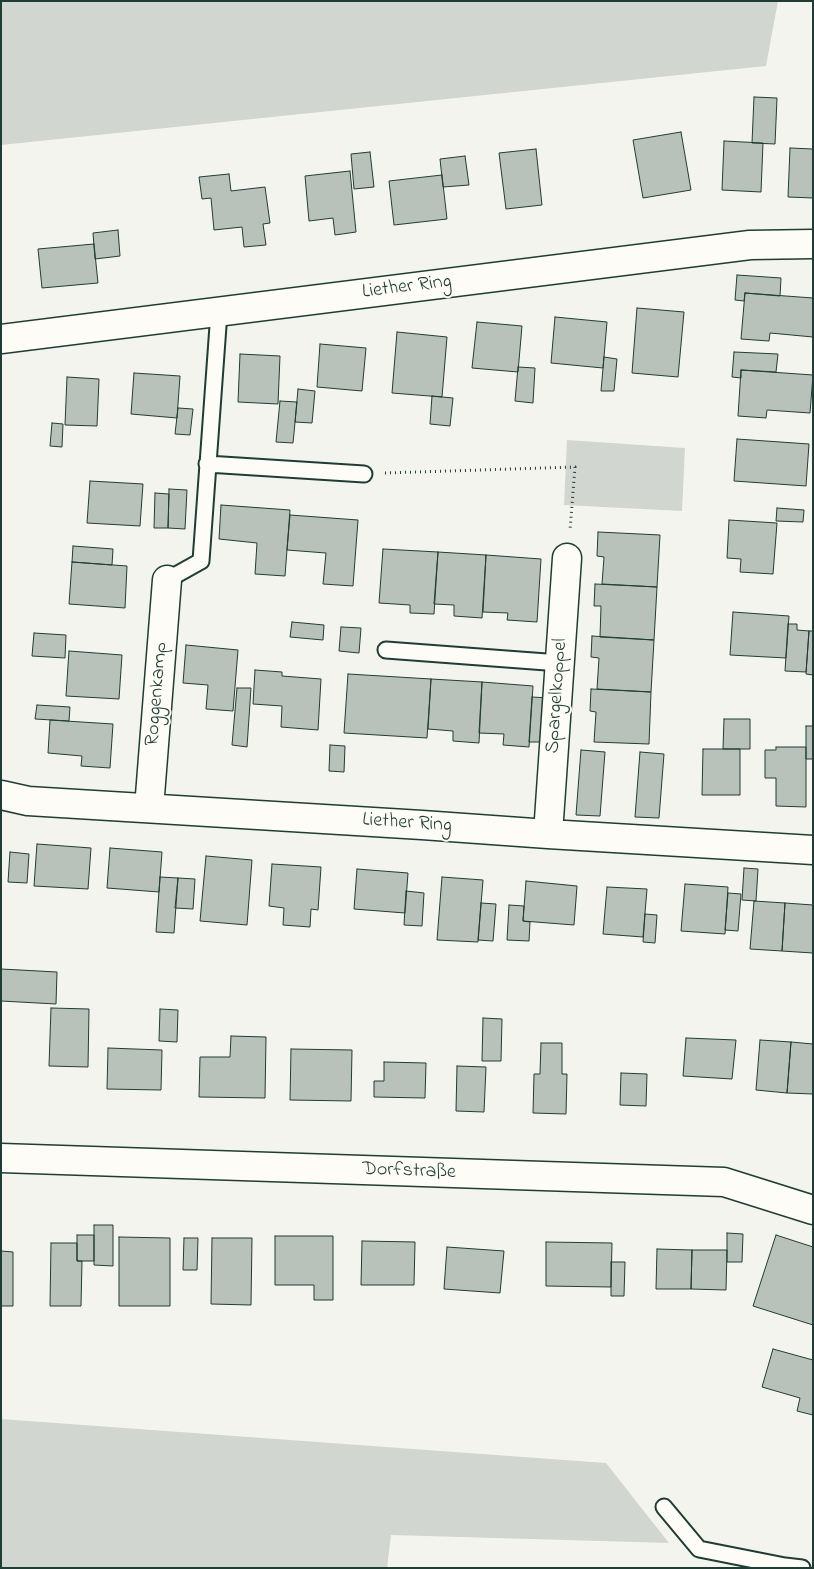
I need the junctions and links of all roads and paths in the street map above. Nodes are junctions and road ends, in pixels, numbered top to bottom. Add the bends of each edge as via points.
1 (813, 244) edge
2 (219, 312) junction
3 (1, 339) edge
4 (207, 464) junction
5 (364, 474) joint
6 (567, 558) joint
7 (167, 580) joint
8 (386, 650) dead end
9 (560, 663) junction
10 (1, 795) edge
11 (149, 808) junction
12 (548, 834) junction
13 (813, 850) edge
14 (1, 1158) edge
15 (813, 1210) edge
16 (664, 1507) dead end
17 (802, 1568) edge

1 - 2 street, Liether Ring via 750,245
2 - 3 street, Liether Ring
2 - 4 lane
4 - 5 lane
4 - 7 lane via 200,561
5 - 6 path via 575,468
6 - 9 street, Spargelkoppel
7 - 11 street, Roggenkamp
8 - 9 lane
9 - 12 street, Spargelkoppel
10 - 11 street, Liether Ring via 28,801
11 - 12 street, Liether Ring
12 - 13 street, Liether Ring
14 - 15 street, Dorfstraße via 724,1182
16 - 17 lane via 699,1549

